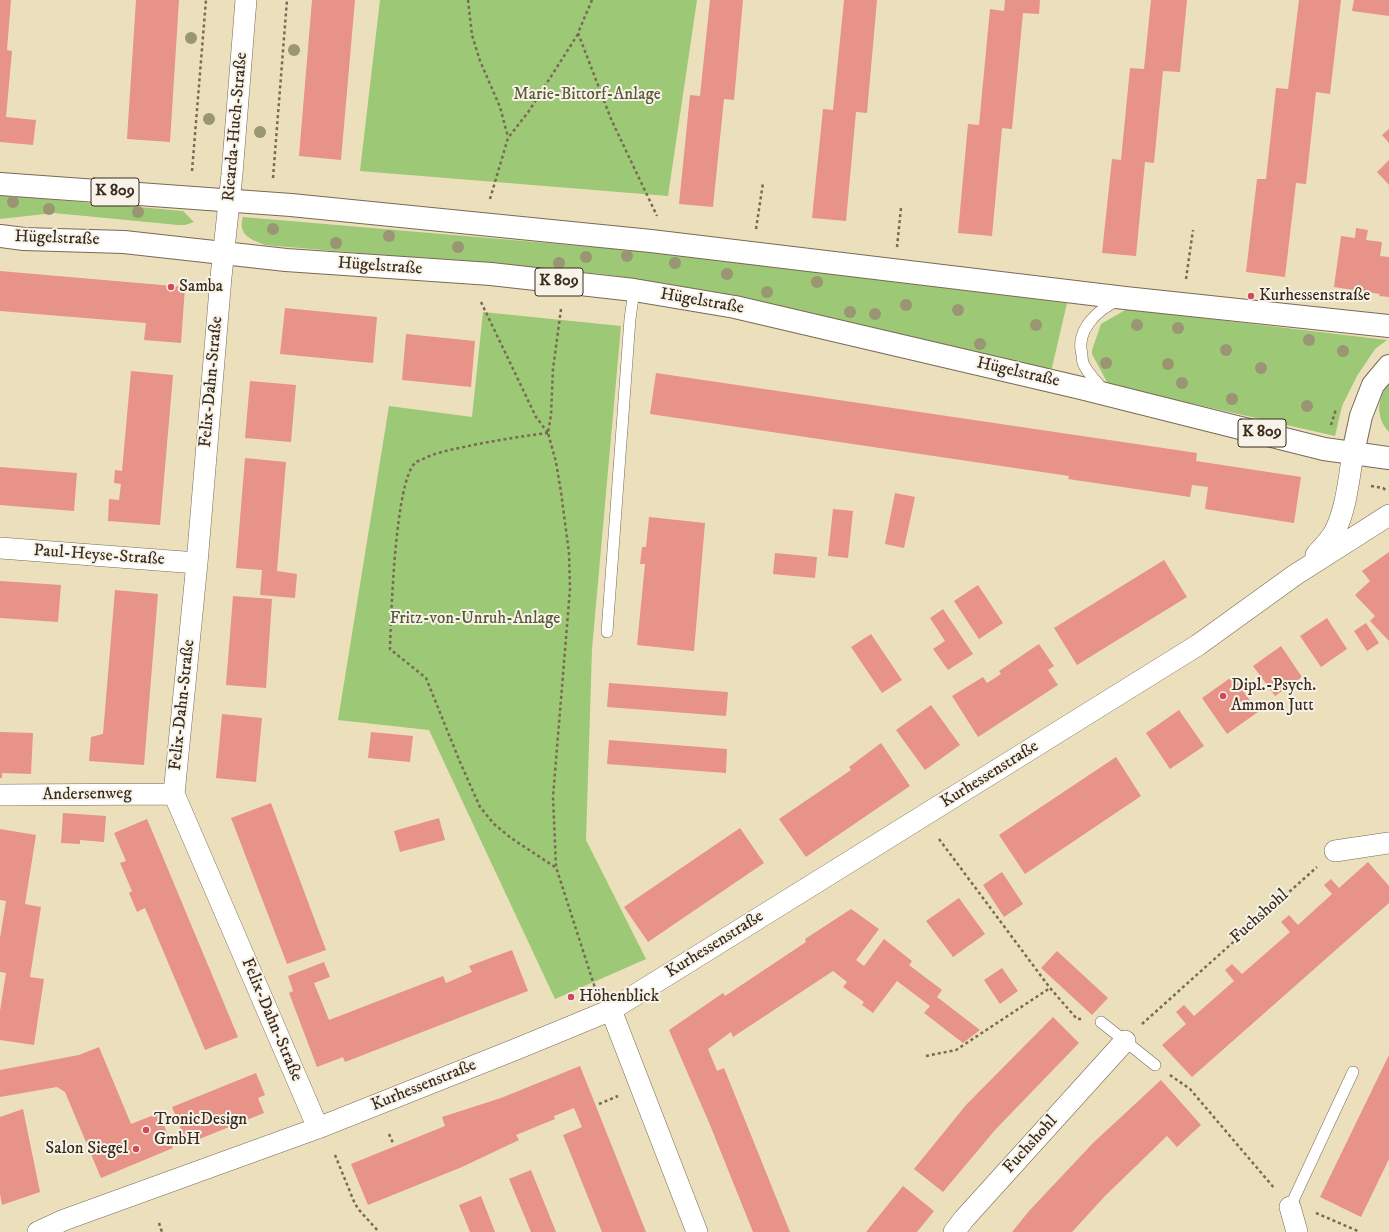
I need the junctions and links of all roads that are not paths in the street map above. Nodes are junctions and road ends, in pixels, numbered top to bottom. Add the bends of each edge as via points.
1 (246, 0) edge
2 (0, 184) edge
3 (230, 201) junction
4 (0, 236) edge
5 (224, 254) junction
6 (634, 290) junction
7 (1125, 298) junction
8 (1389, 326) edge
9 (1389, 366) edge
10 (1107, 394) junction
11 (1354, 453) junction
12 (1389, 458) edge
13 (1389, 515) edge
14 (0, 548) edge
15 (197, 563) junction
16 (1296, 575) junction
17 (606, 632) dead end
18 (174, 794) junction
19 (0, 795) edge
20 (1389, 843) edge
21 (1335, 851) road end
22 (611, 1010) junction
23 (1101, 1022) road end
24 (1125, 1042) junction
25 (1155, 1064) road end
26 (1353, 1072) dead end
27 (318, 1128) junction
28 (1290, 1207) joint
29 (38, 1232) edge
30 (697, 1232) edge
31 (954, 1232) edge
32 (1297, 1232) edge

1 - 3 street, Ricarda-Huch-Straße
2 - 3 main road, K 809
3 - 5 street, Ricarda-Huch-Straße
3 - 7 main road, K 809 via 651,241
4 - 5 main road, Hügelstraße / K 809 via 124,242
5 - 6 main road, Hügelstraße / K 809 via 491,274
5 - 15 street, Felix-Dahn-Straße
6 - 10 main road, Hügelstraße / K 809 via 735,307
6 - 17 lane
7 - 8 main road, K 809
7 - 10 lane via 1106,306 1093,317 1083,332 1080,349 1084,366
9 - 11 main road via 1373,385 1361,416
10 - 11 main road, Hügelstraße / K 809 via 1324,449
11 - 12 main road, Hügelstraße / K 809
11 - 16 street, Kurhessenstraße via 1341,518 1333,534
13 - 16 street, Kurhessenstraße
14 - 15 street, Paul-Heyse-Straße
15 - 18 street, Felix-Dahn-Straße
16 - 22 street, Kurhessenstraße via 1198,645
18 - 19 street, Andersenweg
18 - 27 street, Felix-Dahn-Straße
20 - 21 street
22 - 27 street, Kurhessenstraße
22 - 30 street
23 - 24 lane
24 - 25 lane
24 - 31 street, Fuchshohl
26 - 28 lane
27 - 29 street, Kurhessenstraße via 64,1220
28 - 32 street

